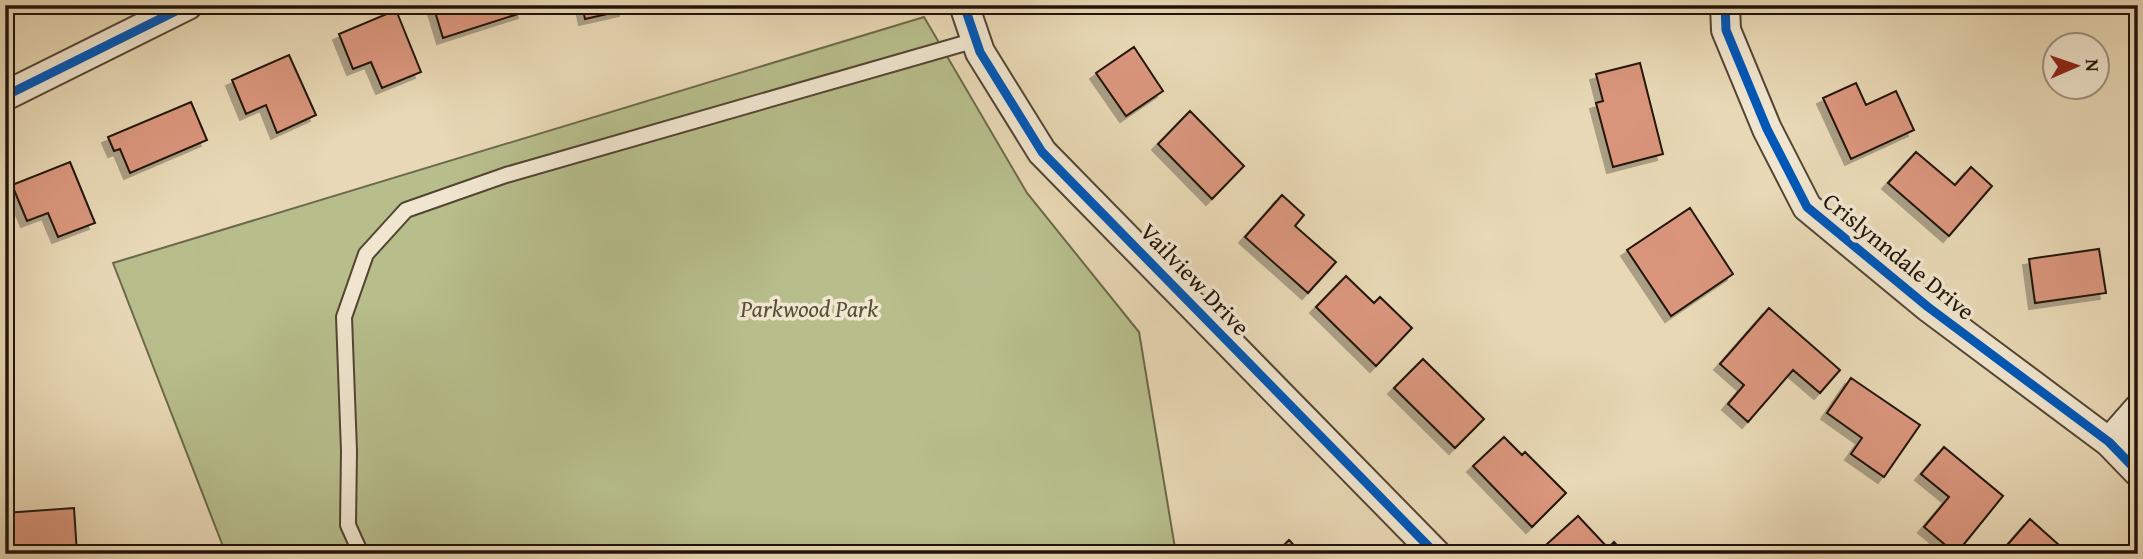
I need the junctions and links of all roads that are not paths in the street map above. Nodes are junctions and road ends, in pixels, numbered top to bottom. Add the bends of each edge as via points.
1 (188, 5) edge
2 (964, 5) edge
3 (1725, 5) edge
4 (976, 40) junction
5 (5, 96) edge
6 (2138, 409) edge
7 (2109, 442) junction
8 (2138, 472) edge
9 (361, 554) edge
10 (1437, 554) edge

1 - 5 street
2 - 4 street, Vailview Drive
3 - 7 street, Crislynndale Drive via 1726,30 1767,129 1807,207 1928,307
4 - 9 lane via 506,175 406,210 366,254 344,317 348,525
4 - 10 street, Vailview Drive via 1042,152
6 - 7 street
7 - 8 street, Crislynndale Drive

